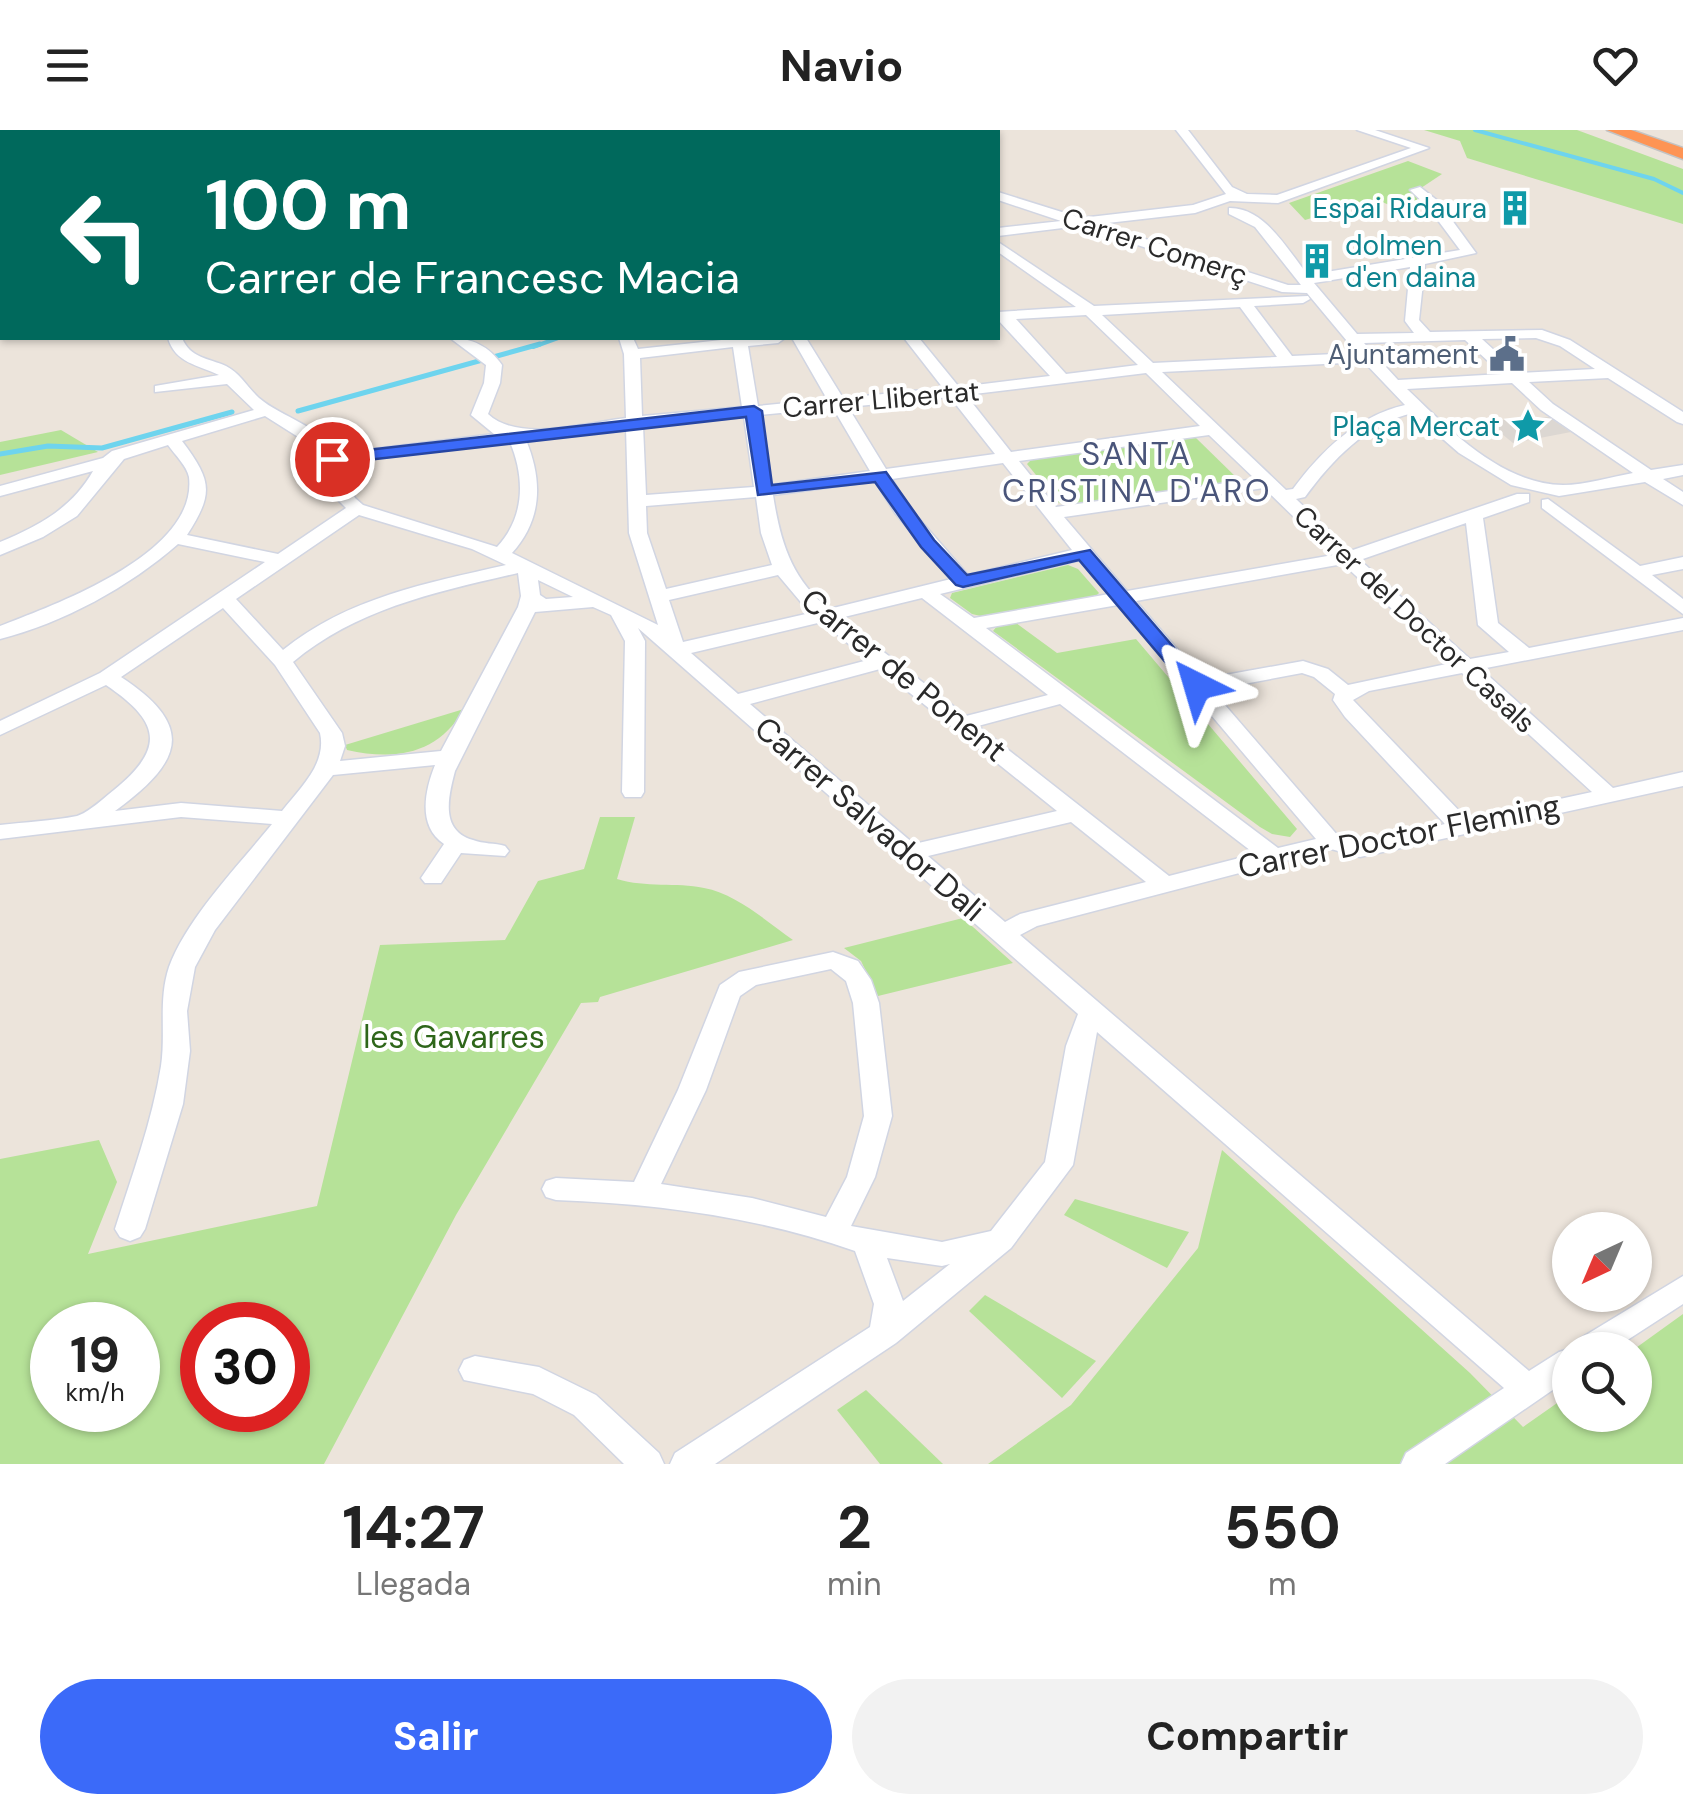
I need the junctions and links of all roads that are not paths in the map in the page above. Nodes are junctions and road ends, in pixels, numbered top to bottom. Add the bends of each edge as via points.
1 (1182, 130) edge
2 (1363, 130) edge
3 (1615, 130) edge
4 (1634, 130) edge
5 (1683, 150) edge
6 (1416, 190) dead end
7 (1000, 197) edge
8 (1227, 202) junction
9 (1043, 210) junction
10 (1259, 211) junction
11 (1000, 220) edge
12 (1082, 223) junction
13 (1000, 232) edge
14 (1000, 247) edge
15 (1418, 261) junction
16 (1030, 268) junction
17 (1000, 273) edge
18 (1314, 289) junction
19 (1244, 302) junction
20 (1088, 308) junction
21 (1001, 316) edge
22 (1468, 335) junction
23 (1425, 336) junction
24 (1356, 339) junction
25 (176, 340) edge
26 (460, 340) edge
27 (759, 340) edge
28 (799, 340) edge
29 (913, 340) edge
30 (740, 342) junction
31 (629, 346) edge
32 (1371, 357) junction
33 (1287, 360) junction
34 (1151, 368) junction
35 (1611, 373) junction
36 (233, 378) junction
37 (1512, 379) junction
38 (1063, 380) junction
39 (1396, 385) junction
40 (161, 389) dead end
41 (954, 392) junction
42 (838, 404) junction
43 (1416, 407) junction
44 (266, 410) junction
45 (754, 411) junction
46 (1683, 419) edge
47 (634, 422) junction
48 (1213, 429) junction
49 (516, 436) junction
50 (172, 440) junction
51 (1008, 458) junction
52 (332, 459) junction
53 (105, 463) junction
54 (1683, 470) edge
55 (880, 476) junction
56 (1648, 476) junction
57 (1275, 489) junction
58 (0, 491) edge
59 (764, 492) junction
60 (1524, 492) junction
61 (1553, 498) junction
62 (638, 500) junction
63 (1683, 500) edge
64 (357, 509) junction
65 (1052, 513) junction
66 (1474, 517) junction
67 (178, 540) junction
68 (0, 549) edge
69 (501, 554) junction
70 (1084, 554) junction
71 (1347, 558) junction
72 (282, 560) junction
73 (1683, 564) edge
74 (526, 566) junction
75 (782, 568) junction
76 (1639, 572) junction
77 (963, 581) junction
78 (559, 582) junction
79 (924, 591) junction
80 (658, 597) junction
81 (1123, 598) junction
82 (226, 600) junction
83 (608, 605) junction
84 (528, 607) junction
85 (1683, 608) edge
86 (825, 615) junction
87 (1683, 624) edge
88 (970, 625) junction
89 (0, 633) edge
90 (676, 648) junction
91 (1524, 654) junction
92 (282, 662) junction
93 (882, 662) junction
94 (1462, 666) junction
95 (107, 677) junction
96 (1197, 686) junction
97 (1354, 690) junction
98 (1064, 697) junction
99 (736, 701) junction
100 (961, 724) junction
101 (0, 729) edge
102 (446, 757) junction
103 (326, 768) junction
104 (1683, 779) edge
105 (633, 792) dead end
106 (1608, 795) junction
107 (1074, 814) junction
108 (288, 818) junction
109 (87, 820) junction
110 (1462, 828) junction
111 (0, 832) edge
112 (457, 842) junction
113 (1331, 842) junction
114 (497, 851) dead end
115 (909, 853) junction
116 (1274, 857) junction
117 (433, 878) dead end
118 (1164, 884) junction
119 (1001, 934) junction
120 (1091, 1013) junction
121 (556, 1189) dead end
122 (644, 1190) junction
123 (130, 1229) dead end
124 (834, 1231) junction
125 (1001, 1240) junction
126 (867, 1244) junction
127 (1683, 1288) edge
128 (1615, 1332) edge
129 (884, 1334) junction
130 (475, 1370) dead end
131 (1552, 1373) edge
132 (1527, 1389) junction
133 (648, 1464) edge
134 (687, 1464) edge
135 (1418, 1464) edge

1 - 8 street
2 - 10 street via 1422,148
3 - 5 highway
4 - 5 highway
6 - 15 street via 1468,252
7 - 9 street, Carrer Comerç
8 - 10 street
8 - 10 street via 1243,197
8 - 12 street
9 - 11 street
9 - 12 street, Carrer Comerç
10 - 18 street
12 - 13 street
12 - 18 street, Carrer Comerç via 1287,289
14 - 16 street, Carrer del Doctor Casals
15 - 18 street
15 - 23 street via 1412,321
16 - 17 street
16 - 20 street, Carrer del Doctor Casals
18 - 19 street
18 - 24 street
19 - 20 street
19 - 33 street
20 - 21 street
20 - 34 street, Carrer del Doctor Casals
21 - 38 street
22 - 23 street
22 - 35 street via 1537,333
22 - 37 street
23 - 24 street
24 - 32 street
25 - 36 street via 191,358
26 - 49 street via 491,361 492,383 479,415
27 - 30 street
28 - 42 street
29 - 41 street
30 - 31 street
30 - 45 street, Carrer de Ponent
31 - 47 street
32 - 33 street, Carrer Llibertat
32 - 39 street
33 - 34 street, Carrer Llibertat
34 - 38 street, Carrer Llibertat
34 - 48 street, Carrer del Doctor Casals
35 - 37 street
35 - 46 street
36 - 40 street
36 - 44 street
37 - 39 street
37 - 56 street
38 - 41 street, Carrer Llibertat
39 - 43 street
41 - 42 street, Carrer Llibertat
41 - 51 street
42 - 45 street, Carrer Llibertat
42 - 55 street
43 - 57 street via 1386,416 1320,462 1299,492
43 - 60 street
44 - 50 street
44 - 52 street via 306,431
45 - 47 street, Carrer Llibertat
45 - 59 street, Carrer de Ponent
47 - 49 street, Carrer Llibertat
47 - 62 street
48 - 51 street
48 - 57 street, Carrer del Doctor Casals
49 - 52 street, Carrer Llibertat
49 - 69 street via 527,461 529,502 525,522
50 - 53 street
50 - 67 street via 198,468 199,482
51 - 55 street
51 - 65 street
52 - 64 street via 346,500
53 - 58 street
53 - 68 street via 78,506
54 - 56 street
55 - 59 street
55 - 77 street
56 - 61 street
56 - 63 street
57 - 65 street
57 - 71 street, Carrer del Doctor Casals
59 - 62 street
59 - 75 street, Carrer de Ponent
60 - 61 street
60 - 66 street
61 - 76 street
62 - 80 street via 638,533
64 - 69 street, Carrer Salvador Dali
64 - 72 street
65 - 70 street
66 - 71 street
66 - 91 street via 1488,625
67 - 72 street
67 - 89 street via 88,597
69 - 74 street, Carrer Salvador Dali
70 - 77 street
70 - 81 street
71 - 81 street
71 - 94 street, Carrer del Doctor Casals
72 - 82 street
73 - 76 street
74 - 78 street, Carrer Salvador Dali
74 - 84 street
74 - 92 street via 370,608 302,643
75 - 80 street
75 - 86 street, Carrer de Ponent
76 - 85 street
77 - 79 street
78 - 83 street, Carrer Salvador Dali
78 - 84 street
79 - 86 street
79 - 88 street
80 - 90 street
81 - 88 street
81 - 96 street
82 - 92 street
82 - 95 street
83 - 84 street
83 - 90 street, Carrer Salvador Dali
83 - 105 street via 635,642
84 - 102 street
86 - 90 street
86 - 93 street, Carrer de Ponent
87 - 91 street
88 - 98 street
90 - 99 street, Carrer Salvador Dali
91 - 94 street
92 - 103 street via 331,733
93 - 99 street
93 - 100 street, Carrer de Ponent
94 - 97 street
94 - 106 street, Carrer del Doctor Casals
95 - 101 street
95 - 109 street via 140,696 161,720 162,748 144,777
96 - 97 street via 1303,667
96 - 113 street
97 - 110 street via 1344,700 1352,713
98 - 100 street
98 - 116 street
99 - 115 street, Carrer Salvador Dali
100 - 107 street, Carrer de Ponent
102 - 103 street
102 - 112 street via 434,805 443,830
103 - 108 street
104 - 106 street, Carrer Doctor Fleming
106 - 110 street, Carrer Doctor Fleming
107 - 115 street
107 - 118 street, Carrer de Ponent
108 - 109 street via 181,810
108 - 123 street via 205,926 182,967 169,1104
109 - 111 street
110 - 113 street, Carrer Doctor Fleming via 1360,850
112 - 114 street
112 - 117 street
113 - 116 street, Carrer Doctor Fleming
115 - 119 street, Carrer Salvador Dali
116 - 118 street, Carrer Doctor Fleming
118 - 119 street, Carrer Doctor Fleming
119 - 120 street, Carrer Salvador Dali
120 - 125 street via 1078,1046 1059,1166
120 - 132 street, Carrer Salvador Dali
121 - 122 street
122 - 124 street via 745,1206
122 - 124 street via 692,1090 729,990 748,978 832,960 849,967 866,1003 878,1116 861,1177
124 - 126 street
125 - 126 street via 942,1254
125 - 129 street
126 - 129 street via 889,1304
127 - 128 street
129 - 134 street
130 - 133 street via 539,1381 585,1405
131 - 132 street
132 - 135 street

